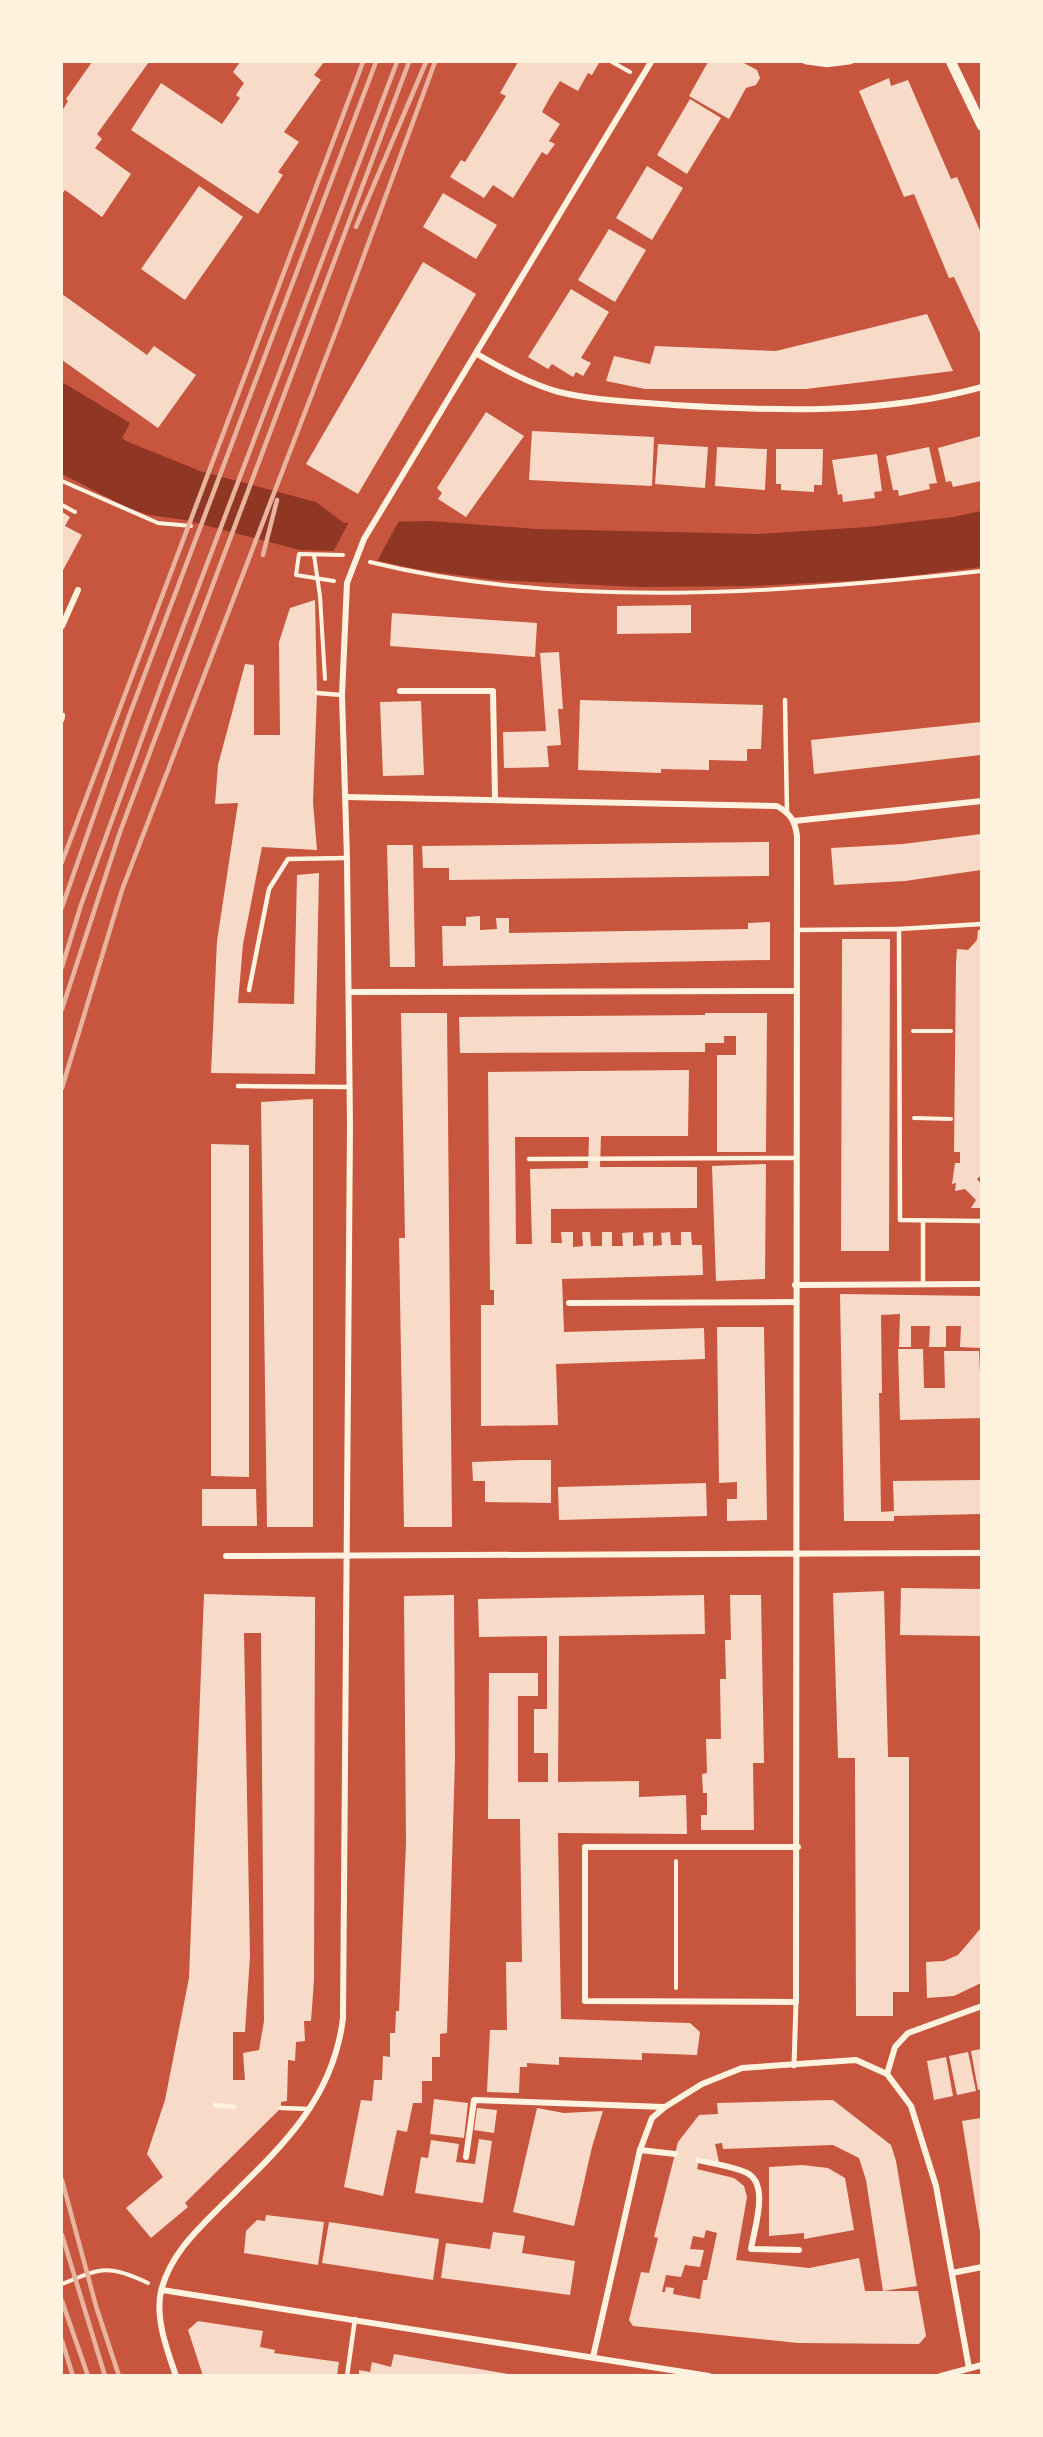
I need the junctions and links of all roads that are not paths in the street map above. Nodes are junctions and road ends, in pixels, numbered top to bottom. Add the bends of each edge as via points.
1 (651, 62) edge
2 (805, 62) edge
3 (851, 62) edge
4 (951, 62) edge
5 (981, 126) edge
6 (477, 354) junction
7 (981, 387) edge
8 (78, 590) dead end
9 (62, 621) edge
10 (400, 691) dead end
11 (317, 693) dead end
12 (342, 695) junction
13 (785, 700) dead end
14 (346, 797) junction
15 (495, 798) junction
16 (981, 801) edge
17 (788, 812) junction
18 (794, 821) junction
19 (347, 858) junction
20 (981, 924) edge
21 (899, 929) junction
22 (797, 930) junction
23 (249, 990) dead end
24 (796, 991) junction
25 (349, 992) junction
26 (238, 1086) dead end
27 (350, 1087) junction
28 (795, 1158) junction
29 (528, 1159) dead end
30 (923, 1221) junction
31 (981, 1221) edge
32 (981, 1284) edge
33 (795, 1285) junction
34 (923, 1285) junction
35 (795, 1302) junction
36 (569, 1303) dead end
37 (981, 1553) edge
38 (795, 1555) junction
39 (226, 1556) dead end
40 (348, 1556) junction
41 (798, 1847) junction
42 (796, 2002) junction
43 (981, 2006) edge
44 (794, 2066) junction
45 (886, 2074) junction
46 (215, 2105) dead end
47 (665, 2107) junction
48 (234, 2108) dead end
49 (281, 2108) dead end
50 (310, 2109) junction
51 (640, 2151) junction
52 (675, 2154) dead end
53 (466, 2157) dead end
54 (699, 2160) dead end
55 (799, 2250) dead end
56 (981, 2267) edge
57 (952, 2272) junction
58 (162, 2290) junction
59 (355, 2319) junction
60 (593, 2357) junction
61 (981, 2365) edge
62 (969, 2368) junction
63 (176, 2376) edge
64 (347, 2376) edge
65 (709, 2376) edge
66 (941, 2376) edge

1 - 6 street
2 - 3 lane
4 - 5 street
6 - 7 street via 558,392 673,405 767,409 880,405
6 - 12 street via 364,539 350,572 345,598
8 - 9 street
10 - 15 street via 493,691
11 - 12 lane
12 - 14 street
13 - 17 lane
14 - 15 street
14 - 19 street
15 - 17 street via 777,806
16 - 18 street
17 - 18 street
18 - 22 street
19 - 23 lane via 288,859 269,889
19 - 25 street
20 - 21 lane
21 - 22 lane
21 - 30 lane via 900,1220
22 - 24 street
24 - 25 street
24 - 28 street
25 - 27 street
26 - 27 lane
27 - 40 street
28 - 29 lane
28 - 33 street
30 - 31 lane
30 - 34 lane
32 - 34 street
33 - 34 street
33 - 35 street
35 - 36 street
35 - 38 street
37 - 38 street
38 - 40 street
38 - 41 street
39 - 40 street
40 - 50 street via 344,1999 337,2052
41 - 42 street
41 - 42 street via 585,1847 585,2001
42 - 44 street
43 - 45 street via 908,2033 895,2047
44 - 45 street via 856,2060
44 - 47 street via 742,2068 702,2084
45 - 57 street via 911,2106 936,2186
46 - 48 lane
47 - 51 street via 652,2118
47 - 53 street via 474,2100
49 - 50 lane
50 - 58 street via 283,2145 182,2247
51 - 52 street
51 - 60 street
54 - 55 street via 747,2172 757,2183 759,2198 751,2249
56 - 57 street
57 - 62 street
58 - 59 street
58 - 63 street via 162,2326
59 - 60 street
59 - 64 lane
60 - 65 street
61 - 62 street
62 - 66 street

